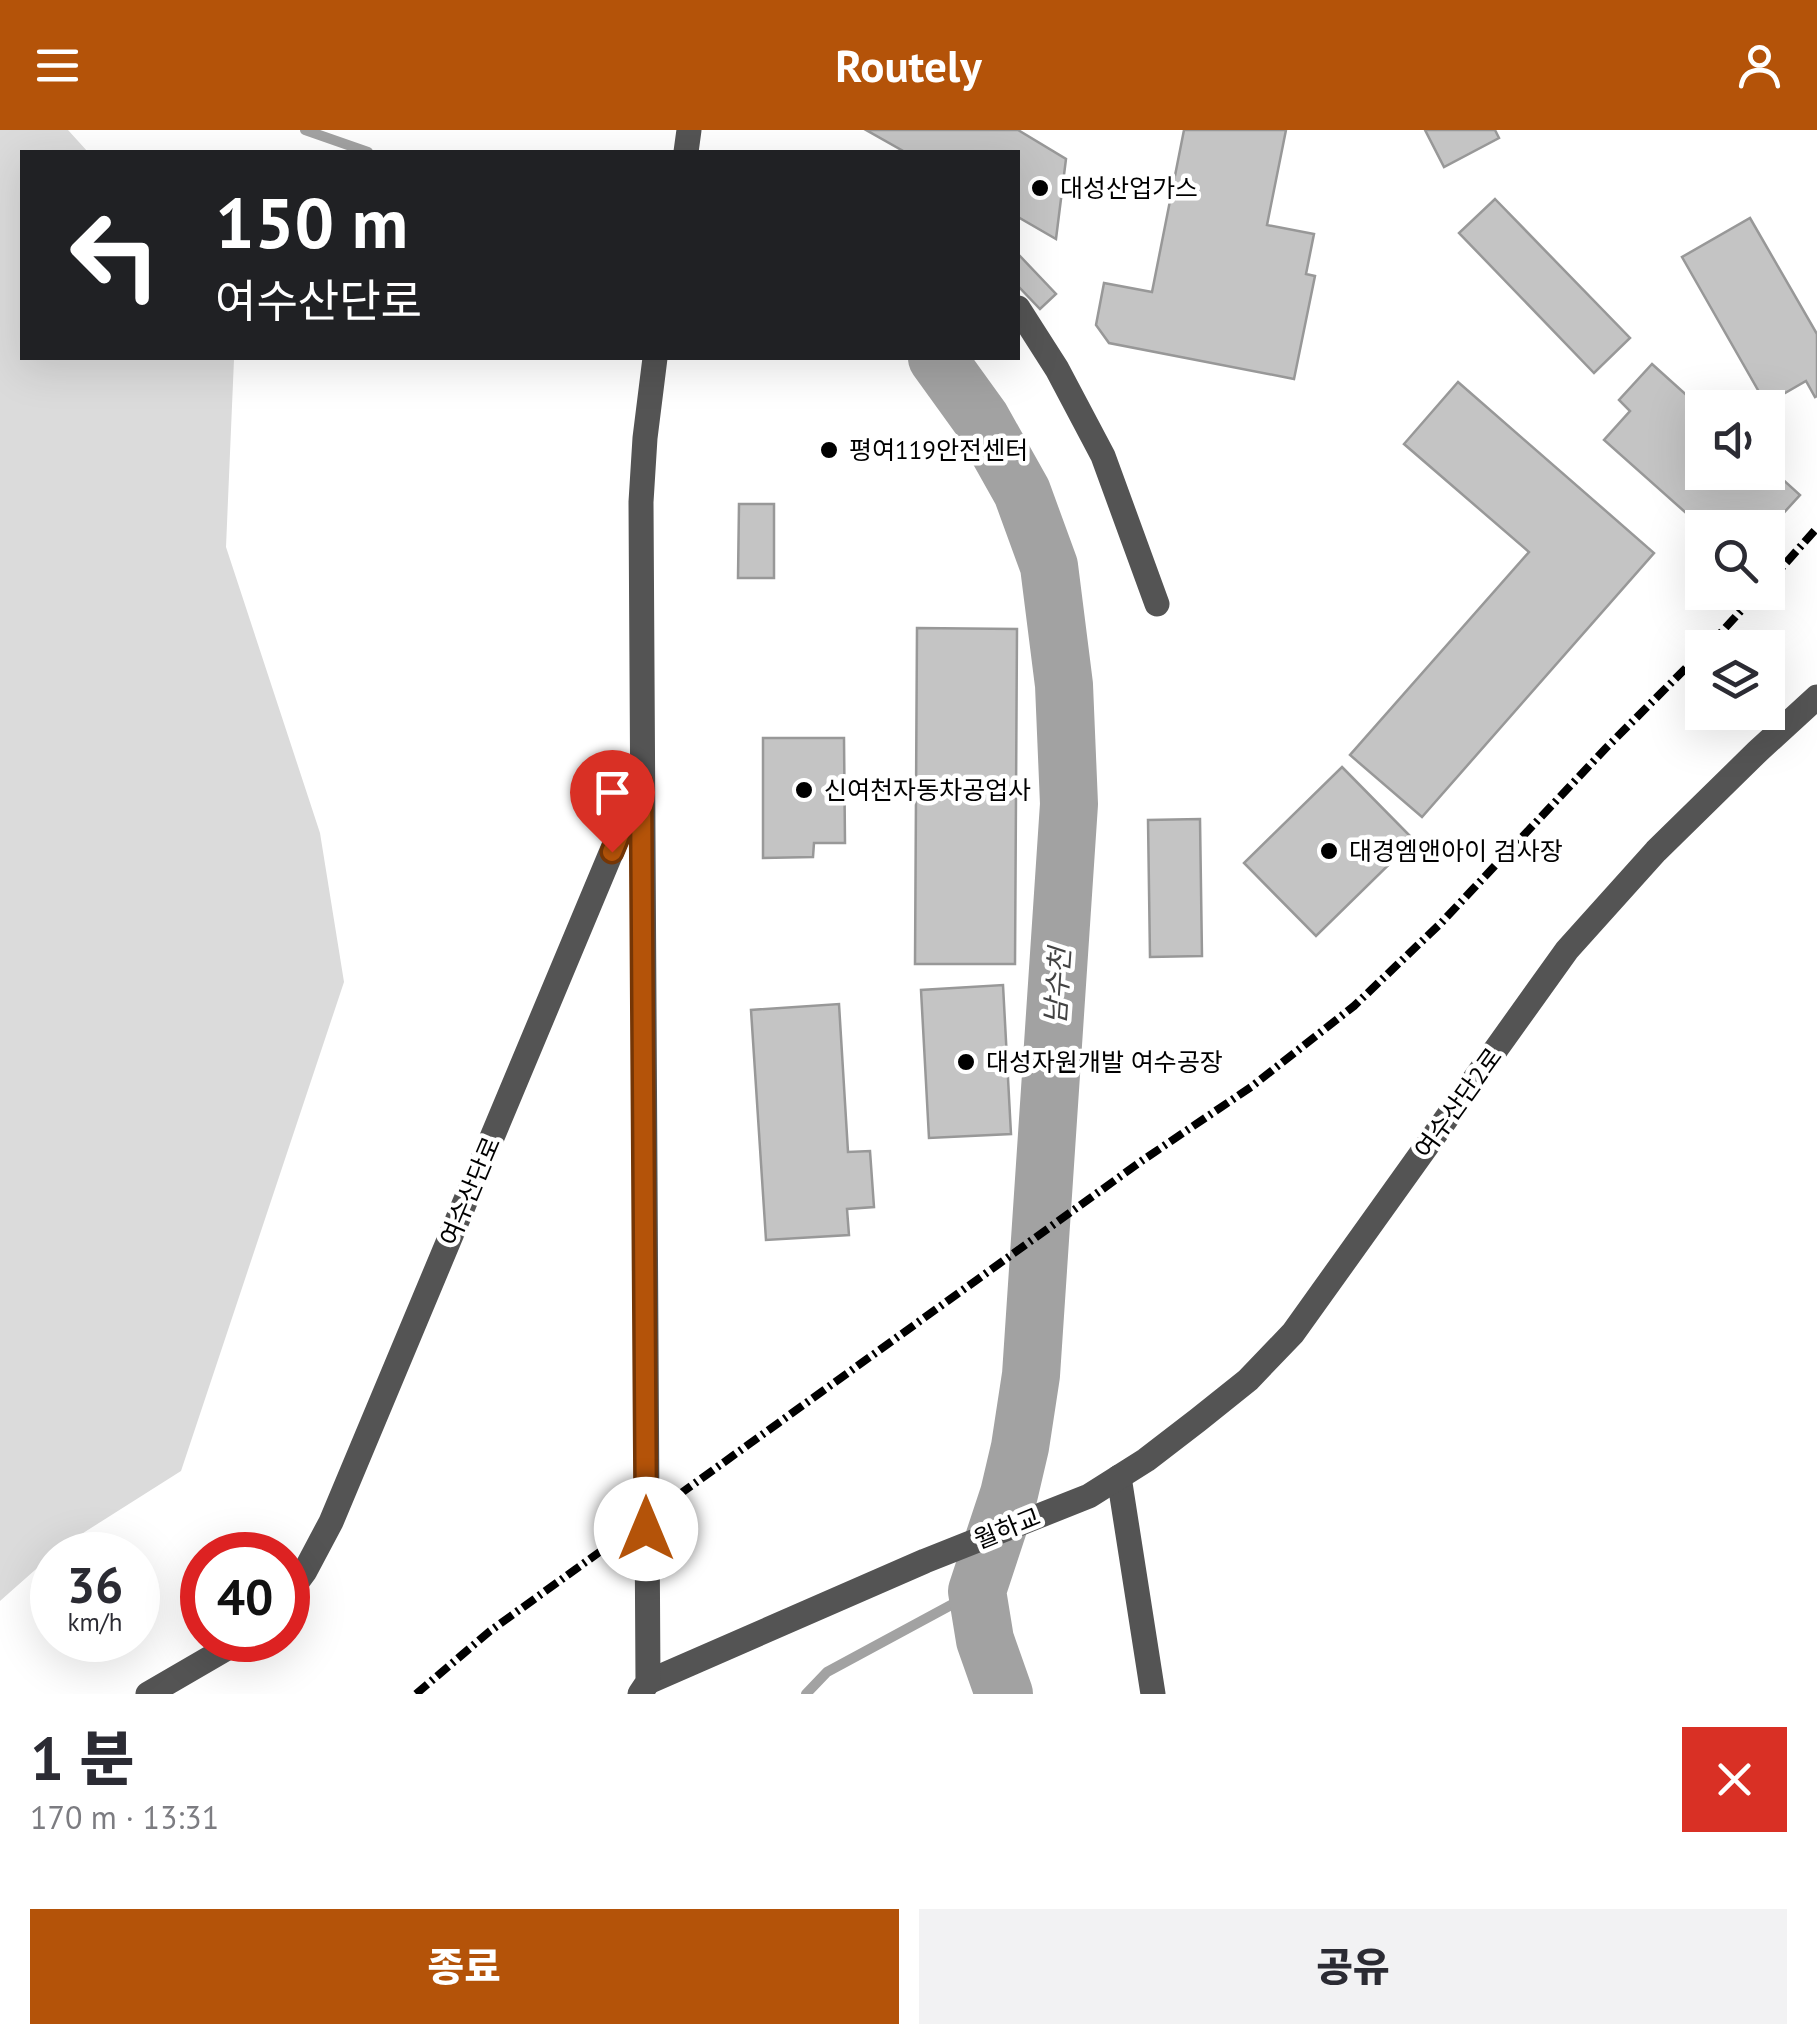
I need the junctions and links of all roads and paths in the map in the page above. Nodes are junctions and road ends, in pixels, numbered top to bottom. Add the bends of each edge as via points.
1 (1020, 311) edge
2 (655, 360) edge
3 (1158, 604) dead end
4 (1817, 697) edge
5 (641, 782) junction
6 (1119, 1477) junction
7 (1089, 1496) joint
8 (310, 1562) edge
9 (203, 1662) edge
10 (644, 1688) edge
11 (148, 1694) edge
12 (1153, 1694) edge

1 - 3 street via 1103,456
2 - 5 street, 여수산단로 via 641,502
4 - 6 street, 여수산단2로 via 1656,851 1567,950 1293,1333 1248,1380
5 - 8 street, 여수산단로
5 - 10 street, 여수산단로
6 - 7 street, 여수산단2로
6 - 12 street
7 - 10 street, 월하교 via 925,1561
9 - 11 street

